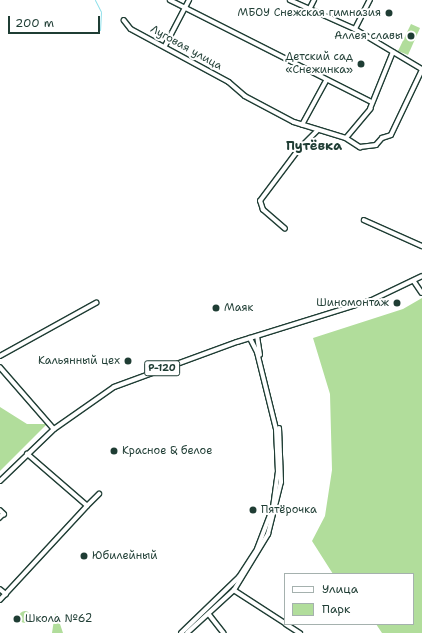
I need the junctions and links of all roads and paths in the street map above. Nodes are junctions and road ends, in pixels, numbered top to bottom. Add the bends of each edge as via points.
1 (170, 0) edge
2 (189, 0) edge
3 (290, 0) edge
4 (314, 0) edge
5 (370, 0) edge
6 (182, 6) junction
7 (187, 8) junction
8 (310, 8) junction
9 (124, 20) dead end
10 (355, 29) junction
11 (165, 46) junction
12 (393, 52) junction
13 (422, 70) edge
14 (328, 82) junction
15 (370, 101) junction
16 (302, 125) junction
17 (308, 127) junction
18 (317, 131) junction
19 (309, 137) junction
20 (346, 138) junction
21 (364, 220) dead end
22 (285, 229) dead end
23 (422, 246) edge
24 (422, 276) edge
25 (414, 281) junction
26 (422, 293) edge
27 (96, 303) dead end
28 (257, 336) junction
29 (250, 338) junction
30 (0, 356) edge
31 (0, 367) edge
32 (54, 429) junction
33 (26, 454) junction
34 (0, 481) edge
35 (99, 494) dead end
36 (87, 506) junction
37 (0, 510) edge
38 (0, 518) edge
39 (0, 589) edge
40 (234, 590) junction
41 (6, 594) junction
42 (0, 600) edge
43 (209, 614) junction
44 (284, 623) edge
45 (287, 625) edge
46 (181, 633) edge
47 (187, 633) edge
48 (224, 633) edge
49 (300, 633) edge

1 - 6 street
2 - 6 street
2 - 7 street
3 - 8 street
4 - 8 street
5 - 10 street
6 - 7 street
7 - 11 street
7 - 14 street
8 - 10 street
9 - 11 street, Луговая улица via 131,29
10 - 12 street
11 - 16 street, Луговая улица via 229,82 240,93
12 - 13 street
12 - 15 street
13 - 20 street, Луговая улица via 392,135 382,138 376,145 360,147
14 - 15 street
14 - 16 street
15 - 20 street via 370,109
16 - 17 street, Луговая улица
17 - 18 street, Луговая улица
17 - 19 street
18 - 19 street
18 - 20 street, Луговая улица
19 - 22 street via 260,201 263,210
21 - 23 street
24 - 25 main road, Р-120
25 - 26 street
25 - 28 main road, Р-120 via 354,307
27 - 30 street
28 - 29 main road, Р-120
28 - 40 main road via 280,434 281,482 268,534
29 - 32 main road, Р-120 via 119,385
29 - 46 main road via 257,352 276,429 278,472 273,507 257,549 239,577
31 - 32 street
32 - 33 main road, Р-120
33 - 34 main road, Р-120
33 - 36 street
35 - 36 street
36 - 41 street
37 - 38 street via 4,514
39 - 41 street
40 - 43 main road
40 - 44 street
41 - 42 street
43 - 47 main road
43 - 48 street
45 - 49 street

